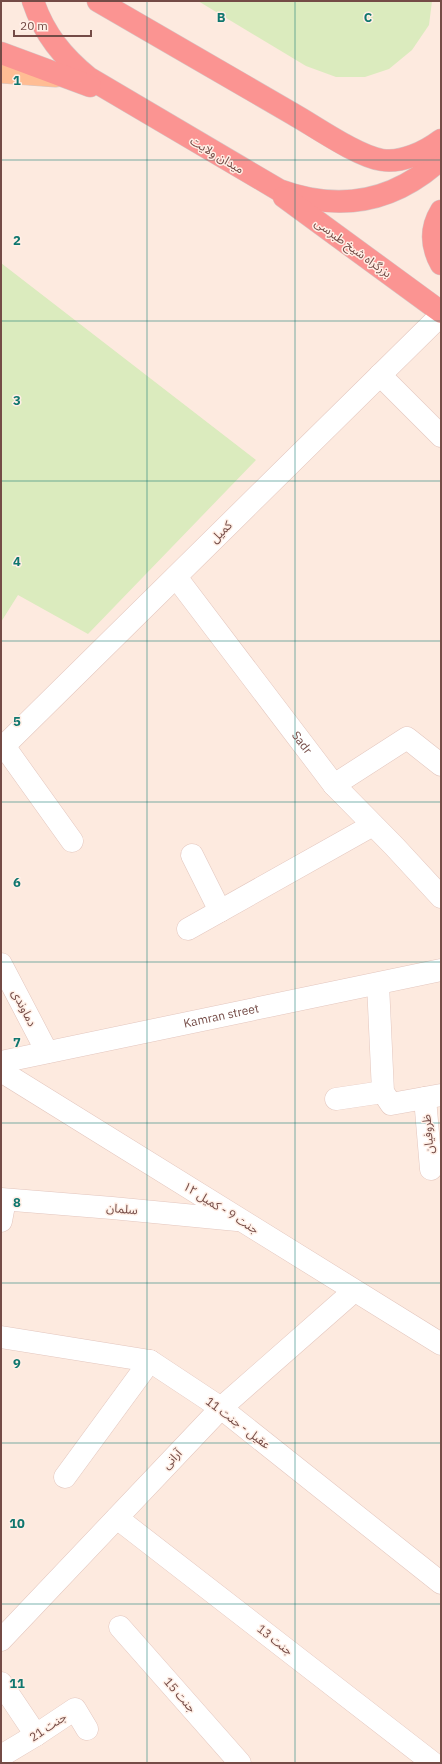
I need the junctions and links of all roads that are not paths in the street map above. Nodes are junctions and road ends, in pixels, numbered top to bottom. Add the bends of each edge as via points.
1 (33, 1) edge
2 (98, 1) edge
3 (1, 54) edge
4 (1, 72) edge
5 (63, 76) junction
6 (116, 95) junction
7 (441, 140) edge
8 (441, 159) edge
9 (266, 184) junction
10 (441, 211) edge
11 (441, 264) edge
12 (441, 312) edge
13 (441, 315) edge
14 (380, 375) junction
15 (441, 436) edge
16 (176, 576) junction
17 (2, 748) edge
18 (441, 765) edge
19 (334, 786) junction
20 (373, 825) junction
21 (72, 841) dead end
22 (192, 855) dead end
23 (441, 897) edge
24 (220, 911) junction
25 (188, 929) dead end
26 (1, 964) edge
27 (441, 970) edge
28 (378, 984) junction
29 (47, 1052) junction
30 (1, 1062) edge
31 (1, 1071) edge
32 (383, 1092) junction
33 (433, 1097) edge
34 (336, 1099) dead end
35 (431, 1169) dead end
36 (3, 1200) edge
37 (1, 1221) edge
38 (242, 1221) junction
39 (354, 1291) junction
40 (1, 1337) edge
41 (441, 1344) edge
42 (150, 1361) junction
43 (221, 1408) junction
44 (65, 1477) dead end
45 (117, 1518) junction
46 (441, 1583) edge
47 (120, 1627) dead end
48 (1, 1640) edge
49 (1, 1683) edge
50 (87, 1729) dead end
51 (36, 1735) junction
52 (1, 1756) edge
53 (240, 1763) edge
54 (433, 1763) edge

1 - 6 highway, میدان ولایت via 44,27 63,55 89,78
2 - 7 highway via 360,153 383,160 400,159 412,156
3 - 5 highway
4 - 5 main road
5 - 6 highway
6 - 9 highway, میدان ولایت
8 - 9 highway, میدان ولایت via 421,176 395,191 352,202 307,199
9 - 12 highway, بزرگراه شیخ طبرسی
10 - 11 highway via 436,219 432,242
13 - 14 street, کمیل
14 - 15 street
14 - 16 street, کمیل
16 - 17 street, کمیل
16 - 19 street, Sadr
17 - 21 street
18 - 19 street via 407,738
19 - 20 street, Sadr
20 - 23 street, Sadr
20 - 24 street
22 - 24 street
24 - 25 street
26 - 29 street, دماوندی
27 - 28 street, Kamran street
28 - 29 street, Kamran street
28 - 32 street
29 - 30 street, Kamran street
31 - 38 street, جنت 9 - کمیل ۱۲
32 - 33 street via 391,1104
32 - 34 street
33 - 35 street, ظروفیان
36 - 37 street
36 - 38 street, سلمان
38 - 39 street, جنت 9 - کمیل ۱۲
39 - 41 street, جنت 9 - کمیل ۱۲
39 - 43 street, آرانی
40 - 42 street, عقیل - جنت 11
42 - 43 street, عقیل - جنت 11
42 - 44 street
43 - 45 street, آرانی
43 - 46 street, عقیل - جنت 11
45 - 48 street, آرانی
45 - 54 street, جنت 13
47 - 53 street, جنت 15
49 - 51 street
50 - 51 street, جنت 21 via 75,1709
51 - 52 street, جنت 21

